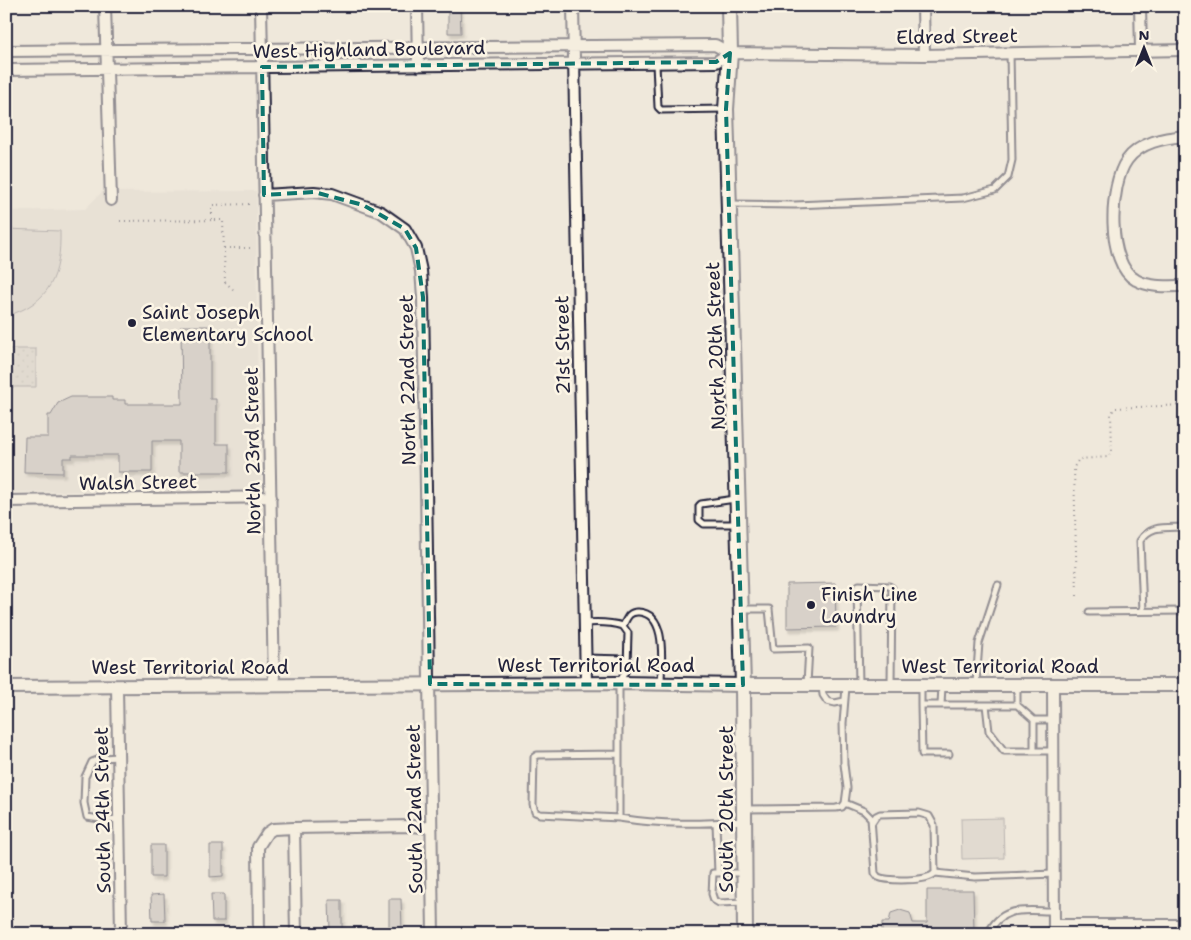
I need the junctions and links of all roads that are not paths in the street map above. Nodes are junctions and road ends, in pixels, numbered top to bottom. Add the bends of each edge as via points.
1 (105, 6) edge
2 (261, 6) edge
3 (417, 6) edge
4 (573, 6) edge
5 (729, 6) edge
6 (923, 6) edge
7 (1140, 6) edge
8 (574, 46) junction
9 (418, 47) junction
10 (262, 49) junction
11 (106, 50) junction
12 (1141, 50) junction
13 (1185, 50) edge
14 (6, 51) edge
15 (1010, 53) junction
16 (730, 54) junction
17 (924, 55) junction
18 (574, 64) junction
19 (656, 64) junction
20 (418, 66) junction
21 (262, 67) junction
22 (106, 69) junction
23 (6, 70) edge
24 (726, 109) junction
25 (1185, 136) edge
26 (264, 195) junction
27 (111, 200) dead end
28 (729, 204) junction
29 (1185, 286) edge
30 (271, 497) junction
31 (738, 499) junction
32 (6, 501) edge
33 (739, 524) junction
34 (1185, 528) edge
35 (998, 585) dead end
36 (741, 609) junction
37 (1143, 611) junction
38 (1185, 611) edge
39 (1089, 612) dead end
40 (584, 623) junction
41 (623, 626) junction
42 (585, 658) junction
43 (626, 659) junction
44 (586, 683) junction
45 (619, 683) junction
46 (661, 683) junction
47 (430, 684) junction
48 (1185, 684) edge
49 (274, 685) junction
50 (743, 685) junction
51 (807, 685) junction
52 (822, 685) junction
53 (853, 685) junction
54 (890, 685) junction
55 (921, 685) junction
56 (942, 685) junction
57 (976, 685) junction
58 (1017, 685) junction
59 (1053, 685) junction
60 (117, 686) junction
61 (6, 687) edge
62 (844, 701) junction
63 (922, 705) junction
64 (941, 705) junction
65 (986, 705) junction
66 (1017, 705) junction
67 (1034, 720) junction
68 (1053, 720) junction
69 (1034, 751) junction
70 (1053, 751) junction
71 (619, 754) junction
72 (950, 754) dead end
73 (119, 757) junction
74 (845, 803) junction
75 (745, 815) junction
76 (619, 818) junction
77 (120, 819) junction
78 (872, 822) junction
79 (716, 823) junction
80 (294, 828) junction
81 (431, 828) junction
82 (718, 873) junction
83 (745, 873) junction
84 (935, 873) junction
85 (1054, 874) junction
86 (745, 902) junction
87 (1054, 911) junction
88 (1185, 925) edge
89 (1054, 929) edge
90 (121, 934) edge
91 (259, 934) edge
92 (296, 934) edge
93 (433, 934) edge
94 (746, 934) edge
95 (988, 934) edge

1 - 11 street
2 - 10 street, North 23rd Street
3 - 9 street
4 - 8 street, 21st Street
5 - 16 main road, North 20th Street
6 - 17 street
7 - 12 street
8 - 9 street
8 - 16 street via 716,45
8 - 18 street, 21st Street
9 - 10 street
9 - 20 street
10 - 11 street
10 - 21 street, North 23rd Street
11 - 14 street
11 - 22 street
12 - 13 street, Eldred Street
12 - 15 street, Eldred Street
15 - 17 street, Eldred Street
15 - 28 lane via 1012,160 1008,177 995,190 963,198 795,205
16 - 17 street, Eldred Street
16 - 19 street, West Highland Boulevard via 716,62
16 - 24 main road, North 20th Street
18 - 19 street, West Highland Boulevard
18 - 20 street, West Highland Boulevard
18 - 40 street, 21st Street
19 - 24 lane via 658,107 661,110
20 - 21 street, West Highland Boulevard
21 - 22 street, West Highland Boulevard
21 - 26 street, North 23rd Street
22 - 23 street, West Highland Boulevard
22 - 27 street
24 - 28 main road, North 20th Street
25 - 29 street via 1163,138 1144,146 1128,159 1119,174 1114,215 1116,249 1128,275 1150,285
26 - 30 street, North 23rd Street
26 - 47 street, North 22nd Street via 314,192 355,202 381,212 405,229 416,248 423,297
28 - 31 main road, North 20th Street
30 - 32 street, Walsh Street
30 - 49 street, North 23rd Street
31 - 33 main road, North 20th Street
31 - 33 lane via 701,504 699,520 704,524
33 - 36 main road, North 20th Street
34 - 37 lane via 1156,528 1146,532 1140,541
35 - 57 lane via 979,643
36 - 50 main road, North 20th Street
36 - 51 lane via 770,609 773,649 809,648
37 - 38 lane
37 - 39 lane
40 - 41 lane via 605,622
40 - 42 street, 21st Street
41 - 43 lane via 628,633
41 - 46 lane via 629,615 635,612 643,612 656,622 660,633
42 - 43 lane
42 - 44 street, 21st Street
43 - 45 lane via 627,668
44 - 45 street, West Territorial Road
44 - 47 street, West Territorial Road
45 - 46 street, West Territorial Road
45 - 71 lane
46 - 50 street, West Territorial Road
47 - 49 street, West Territorial Road
47 - 81 street, South 22nd Street
48 - 59 street, West Territorial Road
49 - 60 street, West Territorial Road
50 - 51 street, West Territorial Road
50 - 75 main road, South 20th Street
51 - 52 street, West Territorial Road
52 - 53 street, West Territorial Road
52 - 62 lane via 827,701
53 - 54 street, West Territorial Road
53 - 54 lane via 859,585 892,588
53 - 62 lane
54 - 55 street, West Territorial Road
55 - 56 street, West Territorial Road
55 - 63 lane
56 - 57 street, West Territorial Road
56 - 64 lane
57 - 58 street, West Territorial Road
58 - 59 street, West Territorial Road
58 - 66 lane
59 - 68 street
60 - 61 street, West Territorial Road
60 - 73 street, South 24th Street
62 - 74 lane
63 - 64 lane
63 - 72 lane via 922,754
64 - 65 lane
65 - 66 lane
65 - 69 lane via 989,731 1004,751
66 - 67 lane
67 - 68 lane
67 - 69 lane
68 - 70 street
69 - 70 lane
70 - 85 street
71 - 76 lane
71 - 76 lane via 537,755 534,757 533,805 535,812 540,814
73 - 77 street, South 24th Street
73 - 77 lane via 92,762 85,777 84,803 87,817
74 - 75 lane via 836,808
74 - 78 lane via 869,814
75 - 79 lane
75 - 83 main road, South 20th Street
76 - 79 lane via 664,823
77 - 90 street, South 24th Street
78 - 84 lane via 875,873 878,877 922,879
78 - 84 lane via 880,814 919,813 929,816 934,825
79 - 82 lane
80 - 81 street
80 - 91 street via 273,829 258,847
80 - 92 street
81 - 93 street, South 22nd Street
82 - 83 lane
82 - 86 lane via 712,873 714,900 719,903
83 - 86 main road, South 20th Street
84 - 85 lane via 976,877
85 - 87 street
86 - 94 main road, South 20th Street
87 - 89 street
87 - 95 lane via 1009,912 993,924
88 - 89 street

